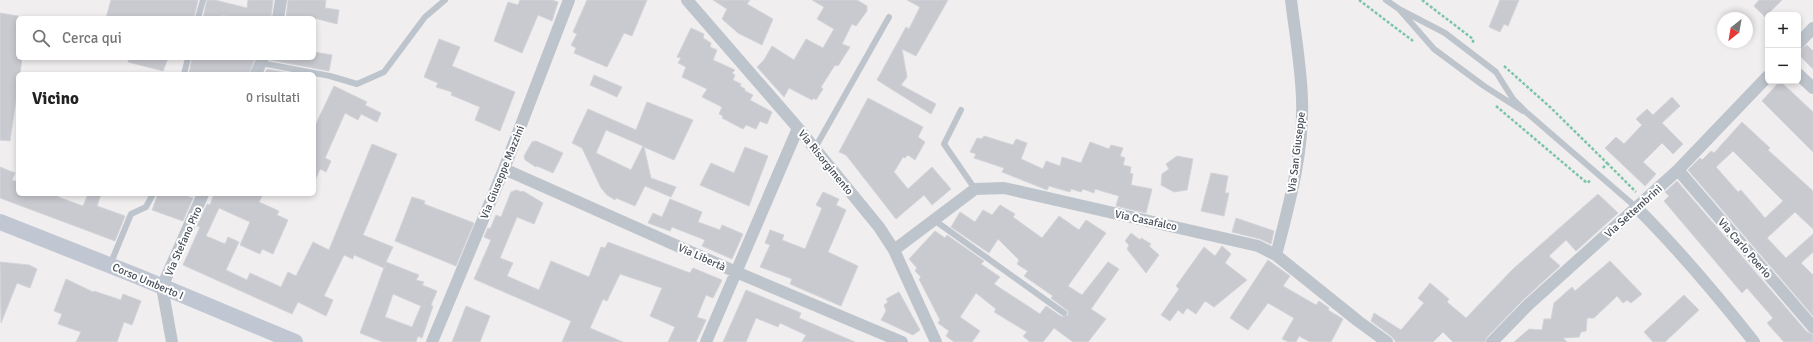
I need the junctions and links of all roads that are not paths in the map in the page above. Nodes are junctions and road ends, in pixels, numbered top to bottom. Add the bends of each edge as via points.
1 (203, 0) edge
2 (281, 0) edge
3 (446, 0) edge
4 (569, 0) edge
5 (687, 0) edge
6 (1290, 0) edge
7 (1386, 0) edge
8 (1399, 9) junction
9 (199, 16) edge
10 (278, 16) edge
11 (889, 17) dead end
12 (1813, 28) edge
13 (1801, 41) edge
14 (188, 60) edge
15 (262, 60) edge
16 (184, 72) edge
17 (257, 72) edge
18 (313, 72) edge
19 (316, 73) edge
20 (1801, 77) edge
21 (1765, 79) edge
22 (1813, 88) edge
23 (961, 110) dead end
24 (1526, 112) junction
25 (798, 128) junction
26 (815, 148) junction
27 (504, 169) junction
28 (1678, 170) junction
29 (975, 189) junction
30 (153, 196) edge
31 (202, 196) edge
32 (1637, 208) junction
33 (934, 220) junction
34 (0, 222) edge
35 (894, 250) junction
36 (1276, 255) junction
37 (110, 265) junction
38 (736, 272) junction
39 (162, 287) junction
40 (1064, 313) dead end
41 (1813, 327) edge
42 (172, 342) edge
43 (295, 342) edge
44 (432, 342) edge
45 (706, 342) edge
46 (902, 342) edge
47 (936, 342) edge
48 (1387, 342) edge
49 (1492, 342) edge
50 (1754, 342) edge

1 - 9 lane
2 - 10 street
3 - 19 lane via 425,17 384,72 356,84
4 - 27 street, Via Giuseppe Mazzini
5 - 25 street, Via Risorgimento
6 - 36 street, Via San Giuseppe via 1300,73 1301,130 1294,178
7 - 8 lane
8 - 24 lane via 1434,49
8 - 24 lane via 1445,33 1496,72 1513,99
11 - 26 lane
12 - 13 street
14 - 16 lane
15 - 17 street
15 - 18 lane
20 - 22 street
21 - 28 street, Via Settembrini
23 - 29 lane via 944,144
24 - 32 lane
25 - 26 street, Via Risorgimento
25 - 38 street
26 - 35 street, Via Risorgimento via 879,227
27 - 38 street, Via Libertà
27 - 44 street, Via Giuseppe Mazzini
28 - 32 street, Via Settembrini
28 - 41 street, Via Carlo Poerio
29 - 33 street
29 - 36 street, Via Casafalco via 1004,188 1230,239 1258,246
30 - 37 lane via 146,207 131,214
31 - 39 street, Via Stefano Piro
32 - 49 street, Via Settembrini via 1528,305
32 - 50 street via 1708,283
33 - 35 street
33 - 40 lane
34 - 37 street, Corso Umberto I
35 - 47 street, Via Risorgimento
36 - 48 street, Via Casafalco
37 - 39 street, Corso Umberto I
38 - 45 street
38 - 46 street, Via Libertà
39 - 42 street
39 - 43 street, Corso Umberto I

